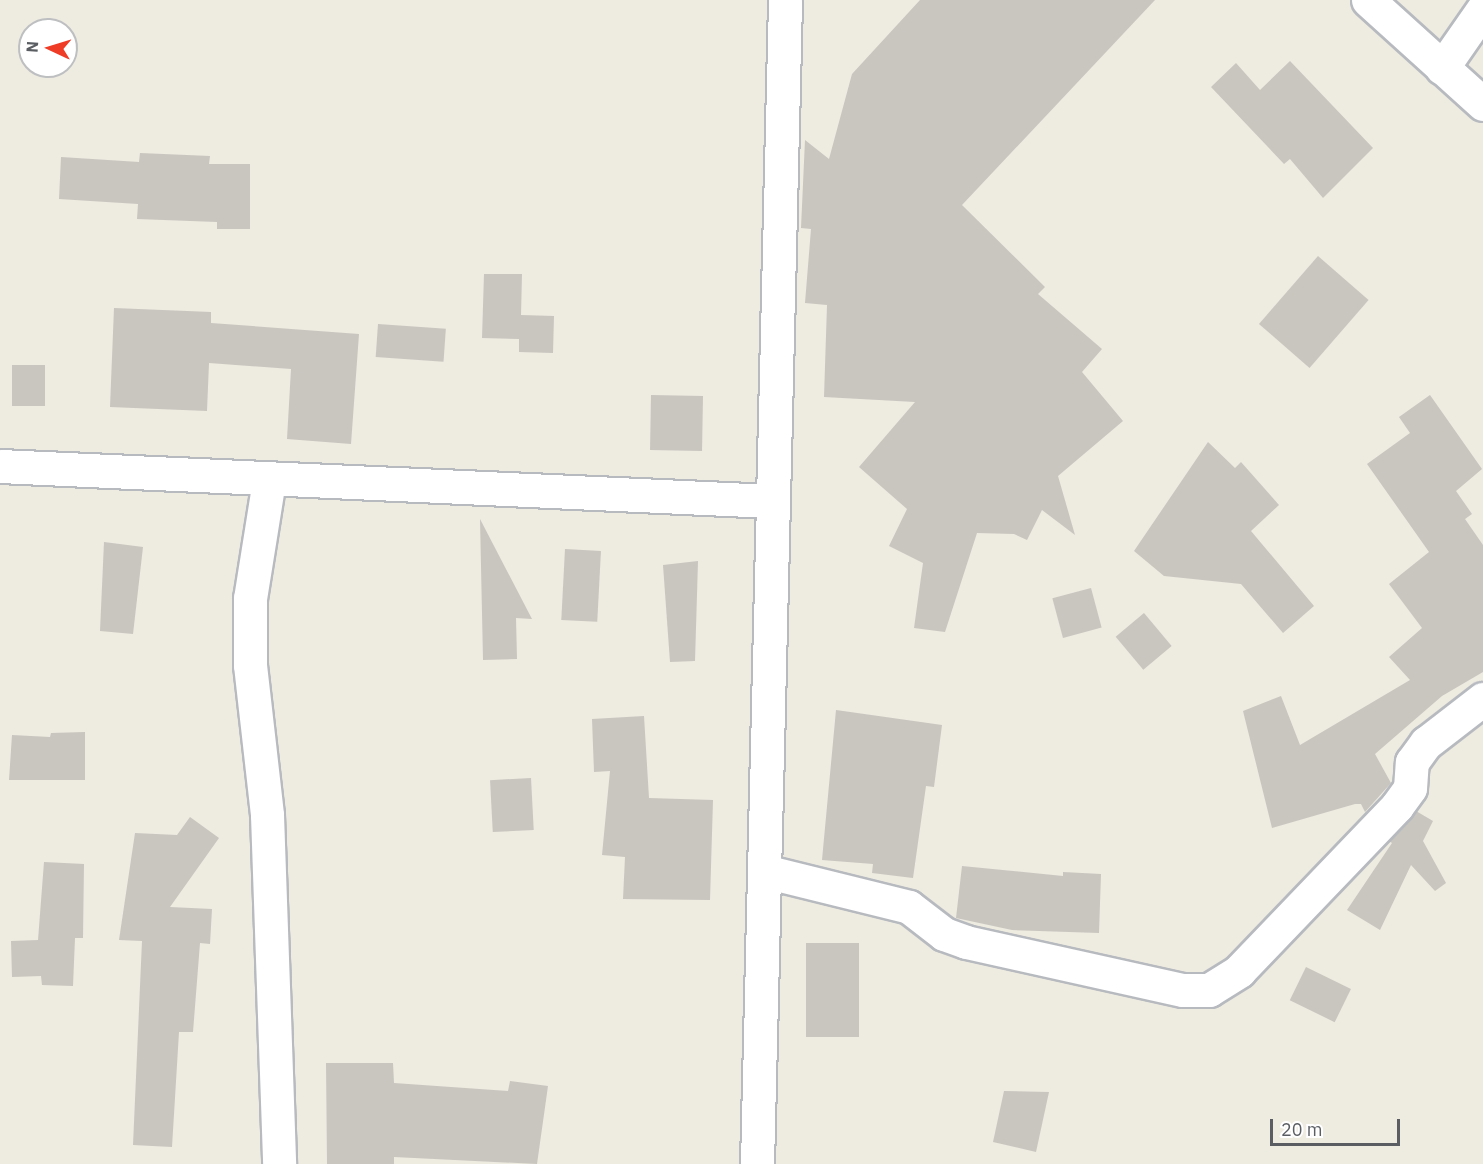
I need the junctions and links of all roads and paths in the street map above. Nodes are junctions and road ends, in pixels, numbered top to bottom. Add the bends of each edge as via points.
1 (785, 0) edge
2 (1368, 0) edge
3 (1483, 9) edge
4 (1443, 68) junction
5 (1483, 105) edge
6 (0, 466) edge
7 (269, 480) junction
8 (772, 501) junction
9 (1483, 699) edge
10 (764, 871) junction
11 (279, 1164) edge
12 (757, 1164) edge

1 - 8 street
2 - 4 street
3 - 4 street
4 - 5 street
6 - 7 street
7 - 8 street
7 - 11 street via 250,598 250,665 267,815
8 - 10 street
9 - 10 street via 1426,743 1412,762 1410,788 1397,806 1239,971 1209,990 1183,990 966,942 944,934 909,907
10 - 12 street

